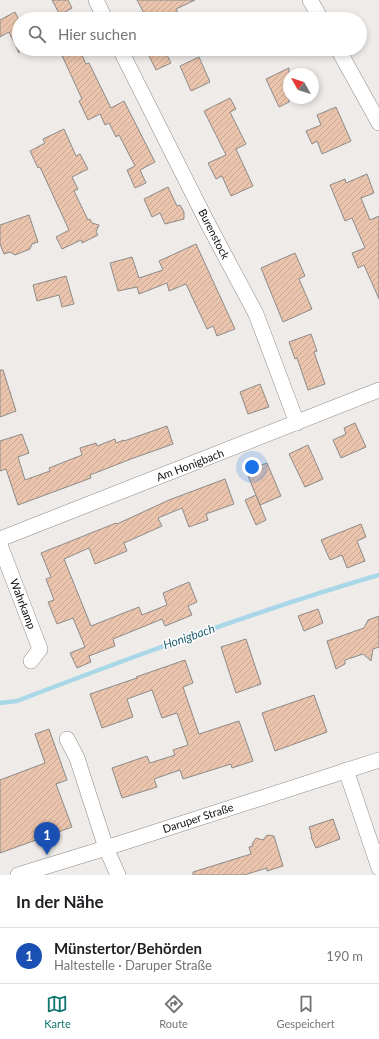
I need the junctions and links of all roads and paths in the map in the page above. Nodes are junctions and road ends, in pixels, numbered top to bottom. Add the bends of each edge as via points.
1 (96, 0) edge
2 (310, 0) edge
3 (102, 12) edge
4 (317, 12) edge
5 (124, 56) edge
6 (342, 56) edge
7 (379, 123) edge
8 (379, 390) edge
9 (297, 423) junction
10 (0, 539) edge
11 (0, 546) edge
12 (31, 661) dead end
13 (67, 739) dead end
14 (379, 760) edge
15 (346, 770) junction
16 (106, 848) junction
17 (379, 868) edge
18 (18, 875) edge
19 (118, 875) edge

1 - 3 street
2 - 4 street
5 - 9 street, Burenstock via 256,314
6 - 7 street
8 - 9 street, Am Honigbach
9 - 10 street, Am Honigbach
11 - 12 street, Wahrkamp via 40,649
13 - 16 street via 77,758
14 - 15 street, Daruper Straße
15 - 16 street, Daruper Straße
15 - 17 street
16 - 18 street, Daruper Straße
16 - 19 street

